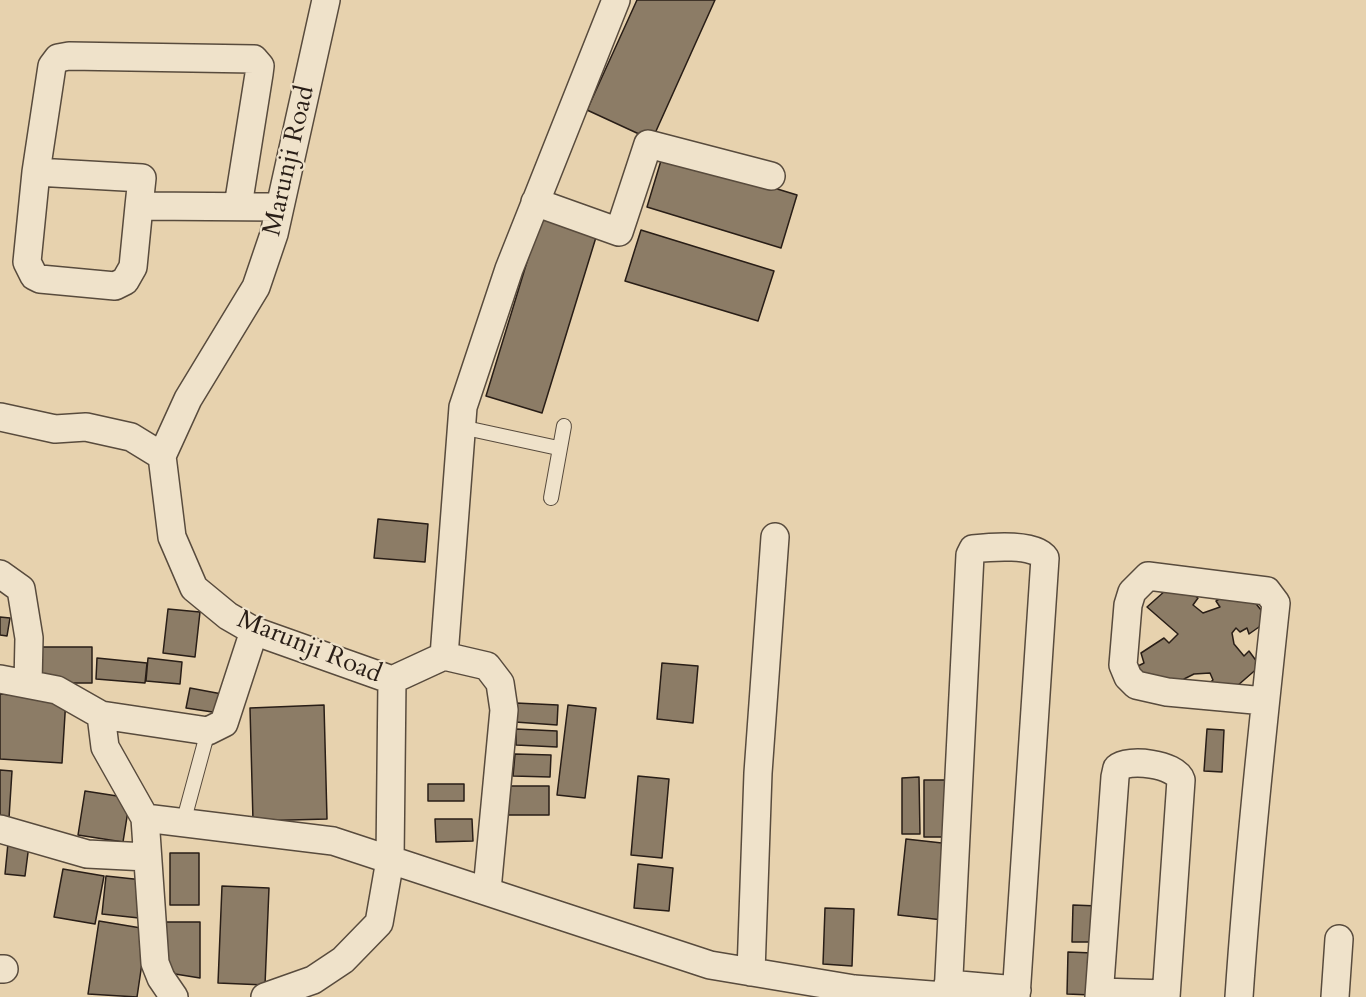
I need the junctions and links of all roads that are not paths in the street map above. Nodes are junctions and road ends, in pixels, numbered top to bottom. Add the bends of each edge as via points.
1 (326, 0) edge
2 (616, 0) edge
3 (36, 172) junction
4 (771, 176) dead end
5 (535, 201) junction
6 (139, 206) junction
7 (238, 206) junction
8 (280, 207) junction
9 (0, 417) edge
10 (564, 426) dead end
11 (461, 427) junction
12 (558, 448) junction
13 (162, 456) junction
14 (551, 498) dead end
15 (775, 537) dead end
16 (0, 574) edge
17 (254, 631) junction
18 (444, 656) junction
19 (0, 679) edge
20 (392, 680) junction
21 (28, 684) junction
22 (1265, 701) junction
23 (101, 715) junction
24 (208, 731) junction
25 (145, 818) junction
26 (183, 823) junction
27 (0, 829) edge
28 (147, 857) junction
29 (390, 860) junction
30 (487, 890) junction
31 (1339, 939) dead end
32 (751, 972) junction
33 (951, 992) edge
34 (1016, 993) edge
35 (1099, 994) edge
36 (1166, 996) edge
37 (174, 997) edge
38 (265, 997) edge
39 (1239, 997) edge
40 (1335, 997) edge

1 - 8 street, Marunji Road
2 - 5 street
3 - 6 street via 142,178
3 - 6 street via 27,262 40,279 116,286 125,281 133,267
3 - 7 street via 52,66 58,58 254,59 260,66 260,75
4 - 5 street via 648,144 619,232
5 - 11 street via 468,390
6 - 7 street
7 - 8 street
8 - 13 street, Marunji Road via 256,287 188,399
9 - 13 street via 55,429 86,427 131,437
10 - 12 lane
11 - 12 lane
11 - 18 street
12 - 14 lane
13 - 17 street, Marunji Road via 172,537 194,588
15 - 32 street via 758,773
16 - 21 street via 21,589 29,638
17 - 20 street, Marunji Road
17 - 24 street via 224,723
18 - 20 street
18 - 30 street via 488,666 500,683 504,710
19 - 21 street
20 - 29 street, Marunji Road
21 - 23 street via 57,690
22 - 22 street via 1276,603 1267,591 1148,576 1132,592 1123,665 1136,685 1167,692
22 - 39 street
23 - 24 street
23 - 25 street via 105,747
24 - 26 lane
25 - 26 street
25 - 28 street
26 - 29 street via 333,841
27 - 28 street via 87,854
28 - 37 street via 155,963
29 - 30 street
29 - 38 street, Marunji Road via 379,922 343,960 313,980
30 - 32 street via 710,965
31 - 40 street
32 - 33 street via 854,989
33 - 34 street
33 - 34 street via 970,555 974,549 983,548 1034,549 1045,558
35 - 36 street
35 - 36 street via 1115,777 1117,768 1129,762 1173,770 1181,780

